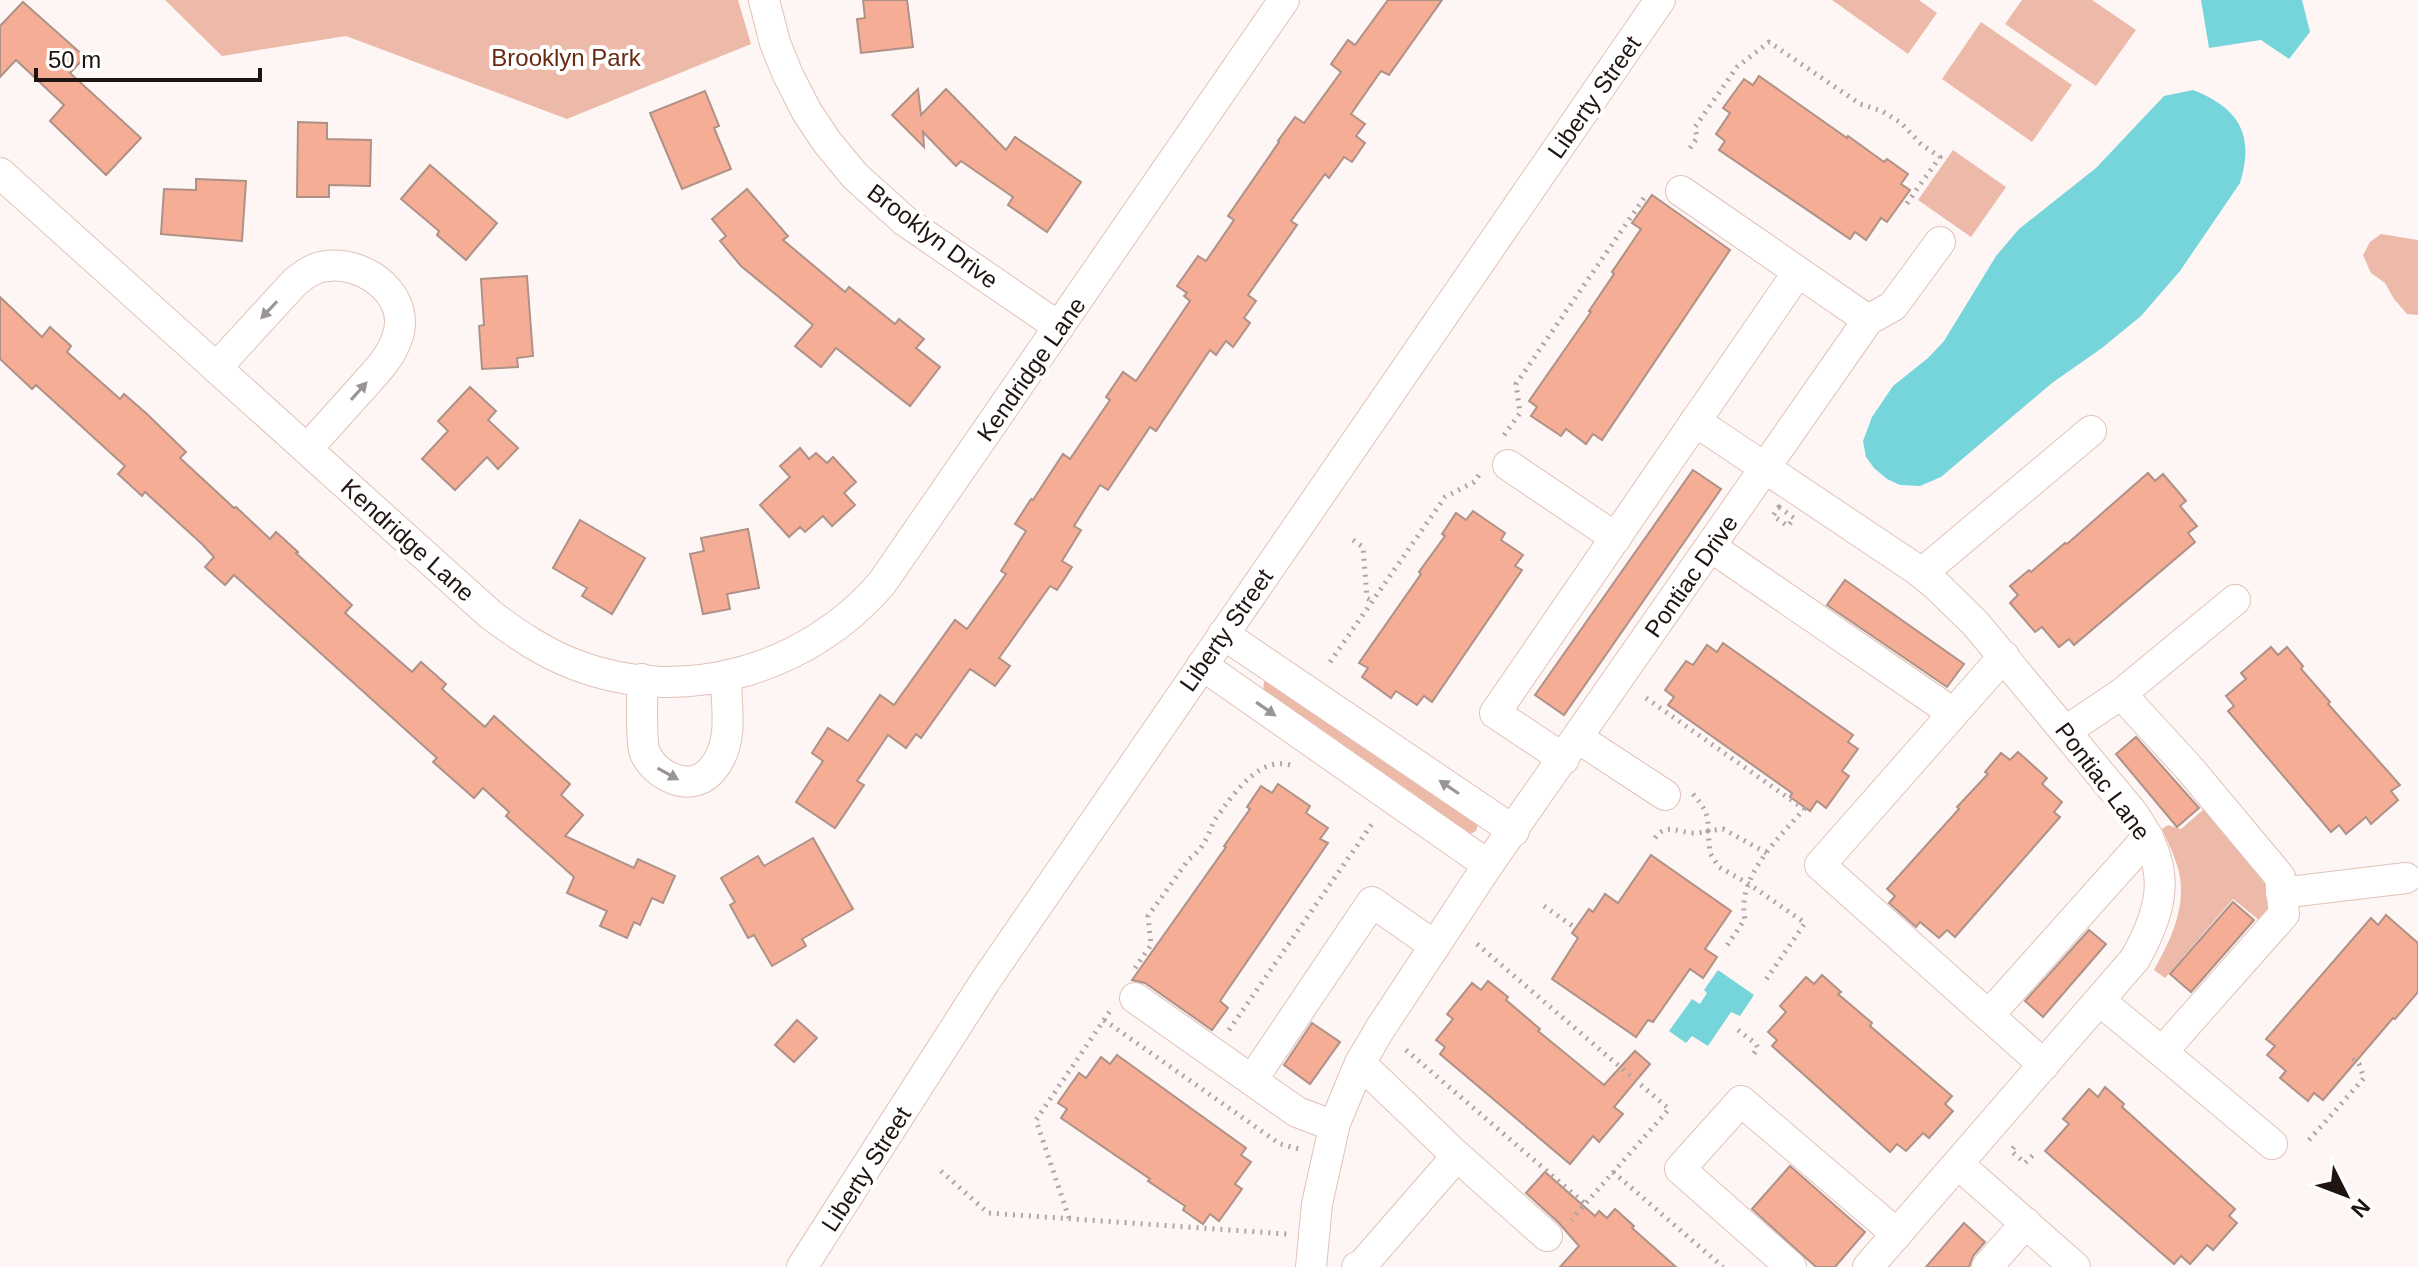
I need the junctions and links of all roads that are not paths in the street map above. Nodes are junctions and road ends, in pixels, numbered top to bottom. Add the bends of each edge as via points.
1 (764, 0) edge
2 (1284, 0) edge
3 (1660, 0) edge
4 (0, 173) edge
5 (1681, 191) dead end
6 (1940, 242) dead end
7 (1798, 272) junction
8 (1868, 320) junction
9 (1059, 327) junction
10 (216, 368) junction
11 (1695, 421) junction
12 (2091, 431) dead end
13 (307, 449) junction
14 (1500, 453) road end
15 (1765, 469) junction
16 (1616, 538) junction
17 (1711, 547) junction
18 (1922, 573) junction
19 (2235, 600) dead end
20 (1223, 634) junction
21 (2004, 656) junction
22 (1202, 665) junction
23 (726, 678) junction
24 (642, 679) junction
25 (2121, 694) junction
26 (1953, 713) junction
27 (2066, 731) junction
28 (1571, 748) junction
29 (1678, 794) road end
30 (1514, 831) junction
31 (2148, 837) junction
32 (1488, 865) junction
33 (2406, 878) dead end
34 (2281, 893) junction
35 (1435, 946) junction
36 (2100, 1001) junction
37 (1123, 1004) road end
38 (1989, 1015) junction
39 (2162, 1052) junction
40 (1360, 1063) junction
41 (2044, 1065) junction
42 (1252, 1080) junction
43 (1334, 1126) junction
44 (2272, 1144) dead end
45 (1457, 1156) junction
46 (1958, 1164) junction
47 (2026, 1223) junction
48 (1555, 1232) road end
49 (1897, 1234) junction
50 (802, 1267) edge
51 (1311, 1267) edge
52 (1357, 1267) edge
53 (1791, 1267) edge
54 (1868, 1267) edge
55 (1987, 1267) edge
56 (2075, 1267) edge

1 - 9 street, Brooklyn Drive via 775,43 807,112 855,176 905,221
2 - 9 street, Kendridge Lane
3 - 20 street, Liberty Street
4 - 10 street, Kendridge Lane
5 - 7 street
6 - 8 street, Pontiac Drive via 1893,306
7 - 8 street
7 - 11 street
8 - 15 street, Pontiac Drive
9 - 23 street, Kendridge Lane via 871,597 809,645
10 - 13 street, Kendridge Lane
13 -> 10 street via 378,369 397,339 398,309 380,282 340,266 309,271
11 - 15 street, Pontiac Lane
11 - 16 street
12 - 18 street
13 - 24 street, Kendridge Lane via 520,637 577,665
14 - 16 street
15 - 17 street, Pontiac Drive
15 - 18 street, Pontiac Lane
16 - 28 street via 1495,713
17 - 26 street
17 - 28 street, Pontiac Drive
18 - 21 street, Pontiac Lane
19 - 25 street
20 - 22 street, Liberty Street
30 -> 20 street
21 - 26 street
21 - 27 street, Pontiac Lane
22 -> 32 street
22 - 50 street, Liberty Street via 986,980
23 - 24 street, Kendridge Lane
24 -> 23 street via 644,750 660,771 693,783 713,770 725,745
25 - 27 street
25 - 34 street via 2280,877
26 - 38 street via 1820,865
27 - 31 street, Pontiac Lane
28 - 29 street
28 - 30 street, Pontiac Drive
30 - 32 street, Pontiac Drive
31 - 36 street, Pontiac Lane via 2159,866 2154,922 2135,959
31 - 38 street
32 - 35 street, Pontiac Drive
33 - 34 street
34 - 39 street via 2284,914
35 - 40 street, Pontiac Drive
35 - 42 street via 1372,902
36 - 39 street
36 - 41 street, Pontiac Lane
37 - 42 street
38 - 41 street
39 - 44 street
40 - 43 street, Pontiac Drive
40 - 45 street
41 - 46 street, Pontiac Lane
42 - 43 street via 1297,1112
43 - 51 street, Pontiac Drive via 1317,1204
45 - 48 street
45 - 52 street
46 - 47 street
46 - 49 street, Pontiac Lane
47 - 55 street
47 - 56 street
49 - 53 street via 1741,1101 1680,1169
49 - 54 street, Pontiac Lane

